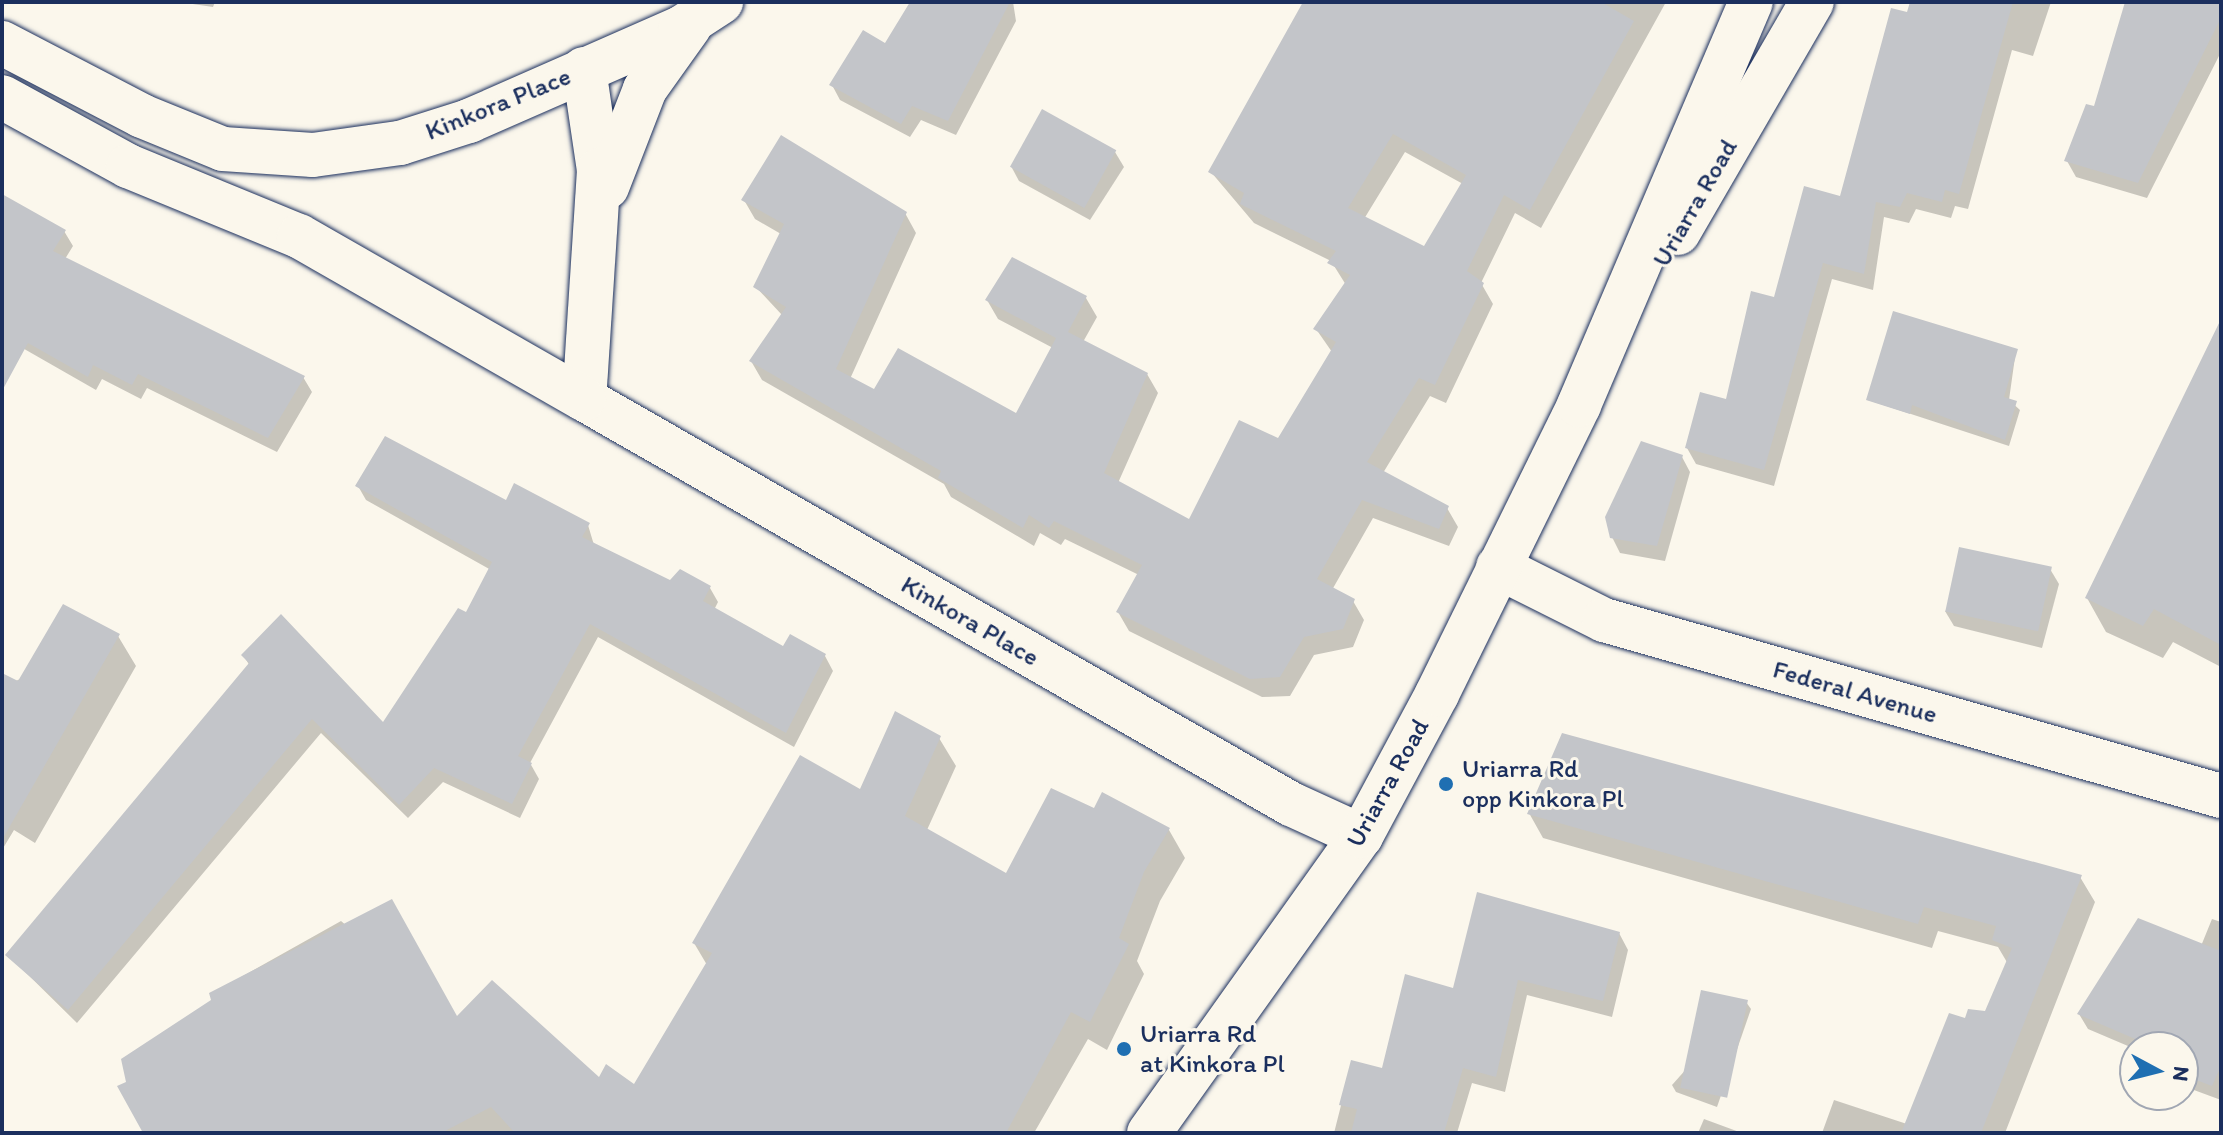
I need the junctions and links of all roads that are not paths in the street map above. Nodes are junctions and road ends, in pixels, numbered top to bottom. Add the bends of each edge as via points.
1 (1751, 2) edge
2 (1812, 2) edge
3 (709, 10) edge
4 (2, 43) edge
5 (584, 69) junction
6 (2, 97) edge
7 (223, 149) junction
8 (299, 236) junction
9 (596, 236) junction
10 (584, 399) junction
11 (1579, 405) junction
12 (1498, 567) junction
13 (2221, 796) edge
14 (1361, 836) junction
15 (1149, 1133) edge

1 - 11 street, Uriarra Road
2 - 11 street, Uriarra Road
3 - 5 street, Kinkora Place
3 - 9 street via 661,62 630,119
4 - 7 street, Kinkora Place via 142,116
5 - 7 street, Kinkora Place via 469,121 400,143 281,156
5 - 9 street, Kinkora Place via 597,140
6 - 8 street, Kinkora Place via 128,166
7 - 8 street, Kinkora Place via 250,172
8 - 10 street, Kinkora Place
9 - 10 street, Kinkora Place
10 - 14 street, Kinkora Place via 1291,804
11 - 12 street, Uriarra Road
12 - 13 street, Federal Avenue via 1604,620
12 - 14 street, Uriarra Road
14 - 15 street, Uriarra Road

